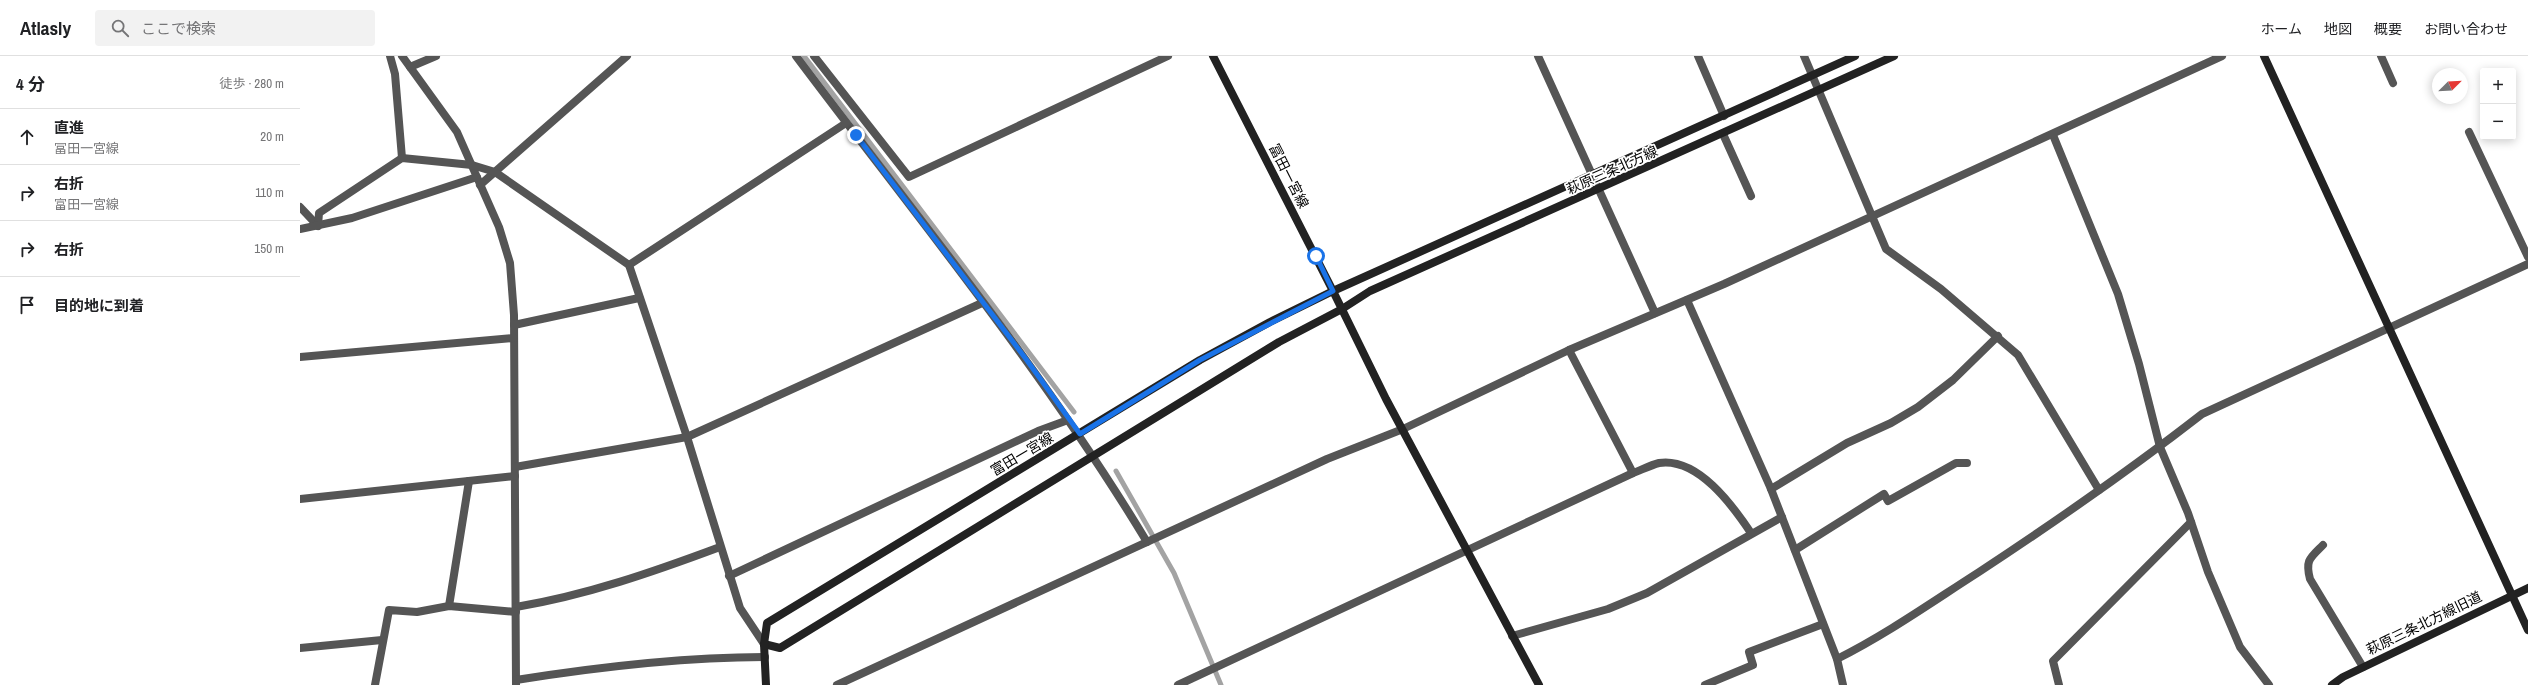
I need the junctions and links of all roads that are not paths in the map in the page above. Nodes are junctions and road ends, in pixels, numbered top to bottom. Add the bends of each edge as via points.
1 (390, 56) edge
2 (402, 56) edge
3 (436, 56) edge
4 (627, 56) edge
5 (796, 56) edge
6 (814, 56) edge
7 (1168, 56) edge
8 (1213, 56) edge
9 (1538, 56) edge
10 (1698, 56) edge
11 (1804, 56) edge
12 (1855, 56) edge
13 (1894, 56) edge
14 (2222, 56) edge
15 (2264, 56) edge
16 (2381, 56) edge
17 (410, 67) junction
18 (1813, 76) junction
19 (2393, 83) dead end
20 (1818, 91) junction
21 (1724, 116) junction
22 (846, 123) junction
23 (2470, 132) dead end
24 (1723, 134) junction
25 (2053, 135) junction
26 (402, 158) junction
27 (472, 165) junction
28 (495, 172) junction
29 (1593, 175) junction
30 (479, 181) junction
31 (1599, 190) junction
32 (1751, 196) dead end
33 (300, 207) edge
34 (1873, 217) junction
35 (318, 226) junction
36 (300, 229) edge
37 (2528, 257) edge
38 (2528, 264) edge
39 (629, 265) junction
40 (1333, 291) junction
41 (639, 298) junction
42 (1687, 300) junction
43 (982, 303) junction
44 (1342, 309) junction
45 (1656, 313) junction
46 (514, 325) junction
47 (2390, 327) junction
48 (1998, 336) junction
49 (514, 338) junction
50 (1569, 350) junction
51 (300, 357) edge
52 (1068, 420) junction
53 (1403, 428) junction
54 (1080, 434) junction
55 (687, 437) junction
56 (2160, 447) junction
57 (1092, 456) junction
58 (1966, 463) dead end
59 (515, 467) junction
60 (1633, 473) junction
61 (515, 476) junction
62 (469, 481) junction
63 (1771, 489) junction
64 (2099, 490) junction
65 (300, 499) edge
66 (1782, 517) junction
67 (2191, 522) junction
68 (1751, 533) junction
69 (1148, 542) junction
70 (2323, 545) dead end
71 (720, 548) junction
72 (1467, 550) junction
73 (1795, 550) junction
74 (729, 576) junction
75 (2528, 588) edge
76 (2511, 596) junction
77 (449, 606) junction
78 (516, 609) junction
79 (1823, 624) junction
80 (2528, 630) edge
81 (1512, 636) junction
82 (382, 640) junction
83 (764, 644) junction
84 (300, 648) edge
85 (765, 657) junction
86 (1837, 659) junction
87 (2363, 667) junction
88 (516, 682) edge
89 (375, 685) edge
90 (766, 685) edge
91 (837, 685) edge
92 (1178, 685) edge
93 (1539, 685) edge
94 (1705, 685) edge
95 (1843, 685) edge
96 (2059, 685) edge
97 (2269, 685) edge
98 (2332, 685) edge

1 - 26 street via 395,74
2 - 17 street
3 - 17 street
4 - 28 street
5 - 22 street
6 - 7 street via 909,177
8 - 40 main road, 冨田一宮線
9 - 29 street
10 - 21 street
11 - 18 street
12 - 18 main road, 萩原三条北方線
13 - 20 main road, 萩原三条北方線
14 - 25 street
15 - 47 main road
16 - 19 street
17 - 27 street via 457,132
18 - 20 street
18 - 21 main road, 萩原三条北方線
20 - 24 main road, 萩原三条北方線
20 - 34 street
21 - 29 main road, 萩原三条北方線
22 - 39 street
22 - 43 street
23 - 37 street
24 - 31 main road, 萩原三条北方線
24 - 32 street
25 - 34 street
25 - 56 street via 2118,294 2140,364
26 - 27 street
26 - 35 street via 319,213
27 - 28 street
27 - 30 street
28 - 30 street
28 - 39 street
29 - 31 street
29 - 40 main road, 萩原三条北方線
30 - 35 street
30 - 46 street via 510,262
31 - 44 main road, 萩原三条北方線 via 1370,291
31 - 45 street
33 - 35 street
34 - 42 street
34 - 48 street via 1886,249 1941,289
35 - 36 street
38 - 47 street
39 - 41 street
40 - 44 main road, 冨田一宮線
40 - 54 main road, 富田一宮線 via 1200,360
41 - 46 street
41 - 55 street
42 - 45 street
42 - 63 street
43 - 52 street
43 - 55 street
44 - 53 main road, 冨田一宮線
44 - 57 main road via 1279,342
45 - 50 street
46 - 49 street
47 - 56 street via 2202,414
47 - 76 main road
48 - 63 street via 1953,380 1918,407 1891,423 1847,443
48 - 64 street via 2018,355
49 - 51 street
49 - 59 street
50 - 53 street
50 - 60 street
52 - 54 street
52 - 74 street via 1038,431
53 - 69 street via 1327,459
53 - 72 main road, 冨田一宮線
54 - 57 street
54 - 83 main road, 富田一宮線 via 767,623
55 - 59 street
55 - 71 street
56 - 64 street
56 - 67 street
57 - 69 street
57 - 83 main road via 780,648
58 - 73 street via 1956,463 1888,500 1884,494
59 - 61 street
60 - 68 street via 1660,463 1677,465 1699,475 1730,503
60 - 72 street
61 - 62 street
61 - 78 street
62 - 65 street
62 - 77 street
63 - 66 street
64 - 86 street via 1873,641
66 - 68 street
66 - 73 street
67 - 96 street via 2053,661
67 - 97 street via 2208,572 2240,648
68 - 81 street via 1647,593 1608,609
69 - 91 street
70 - 87 street via 2309,560 2307,568 2310,579
71 - 74 street
71 - 78 street via 592,591
72 - 81 main road, 冨田一宮線
72 - 92 street
73 - 79 street
74 - 83 street via 740,608
75 - 76 main road, 萩原三条北方線旧道
76 - 80 main road
76 - 87 main road, 萩原三条北方線旧道
77 - 78 street
77 - 82 street via 417,612 389,610
78 - 88 street
79 - 86 street
79 - 94 street via 1749,652 1753,665
81 - 93 main road, 冨田一宮線
82 - 84 street
82 - 89 street
83 - 85 main road, 富田一宮線
85 - 88 street via 706,657
85 - 90 main road, 富田一宮線
86 - 95 street
87 - 98 main road, 萩原三条北方線旧道

